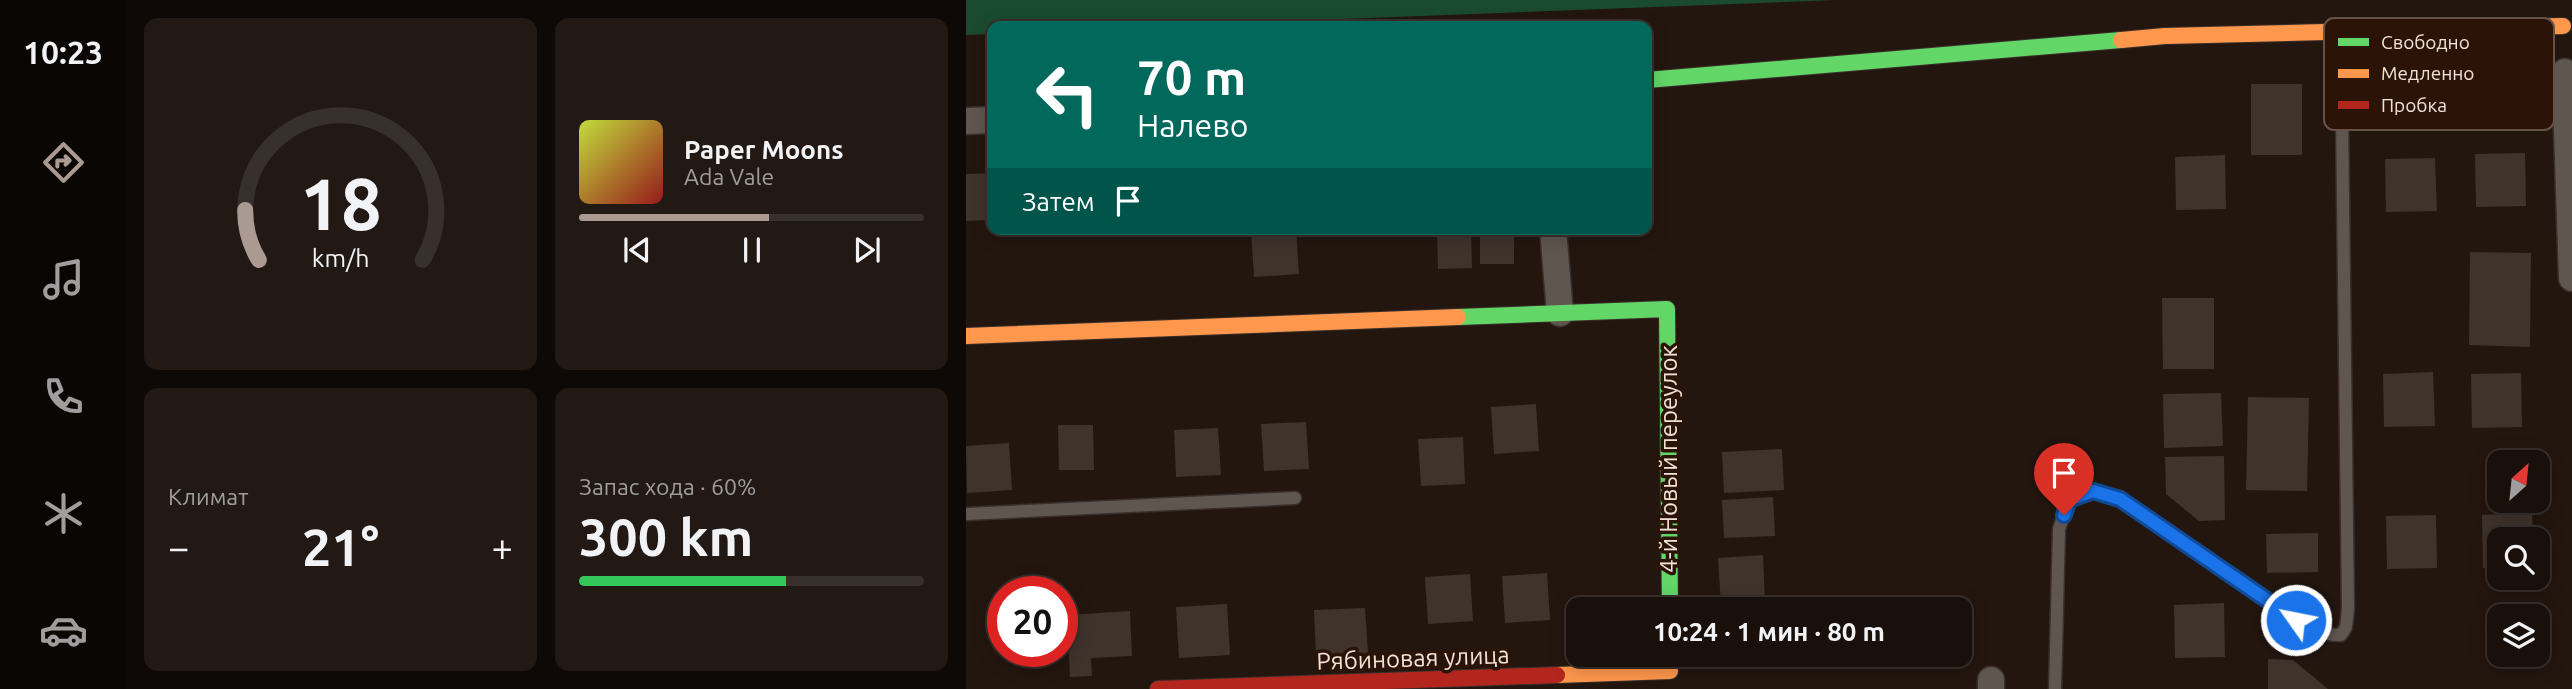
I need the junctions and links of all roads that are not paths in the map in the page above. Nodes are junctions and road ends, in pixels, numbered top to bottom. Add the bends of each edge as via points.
1 (2554, 26) edge
2 (2563, 26) dead end
3 (2324, 32) edge
4 (2565, 72) dead end
5 (1652, 80) edge
6 (987, 120) edge
7 (966, 121) edge
8 (2343, 130) edge
9 (1554, 235) edge
10 (2572, 278) edge
11 (1560, 313) junction
12 (966, 336) edge
13 (1295, 498) dead end
14 (966, 514) edge
15 (1670, 597) edge
16 (1670, 671) edge
17 (1158, 689) edge
18 (2054, 689) edge

1 - 2 street
3 - 5 street via 2165,36
4 - 10 street
6 - 7 street
8 - 18 lane via 2346,627 2341,635 2330,636 2310,629 2120,499 2093,491 2069,500 2059,529
9 - 11 street
11 - 12 street
11 - 15 street, 4-й Новый переулок via 1667,309
13 - 14 lane
16 - 17 street, Рябиновая улица

